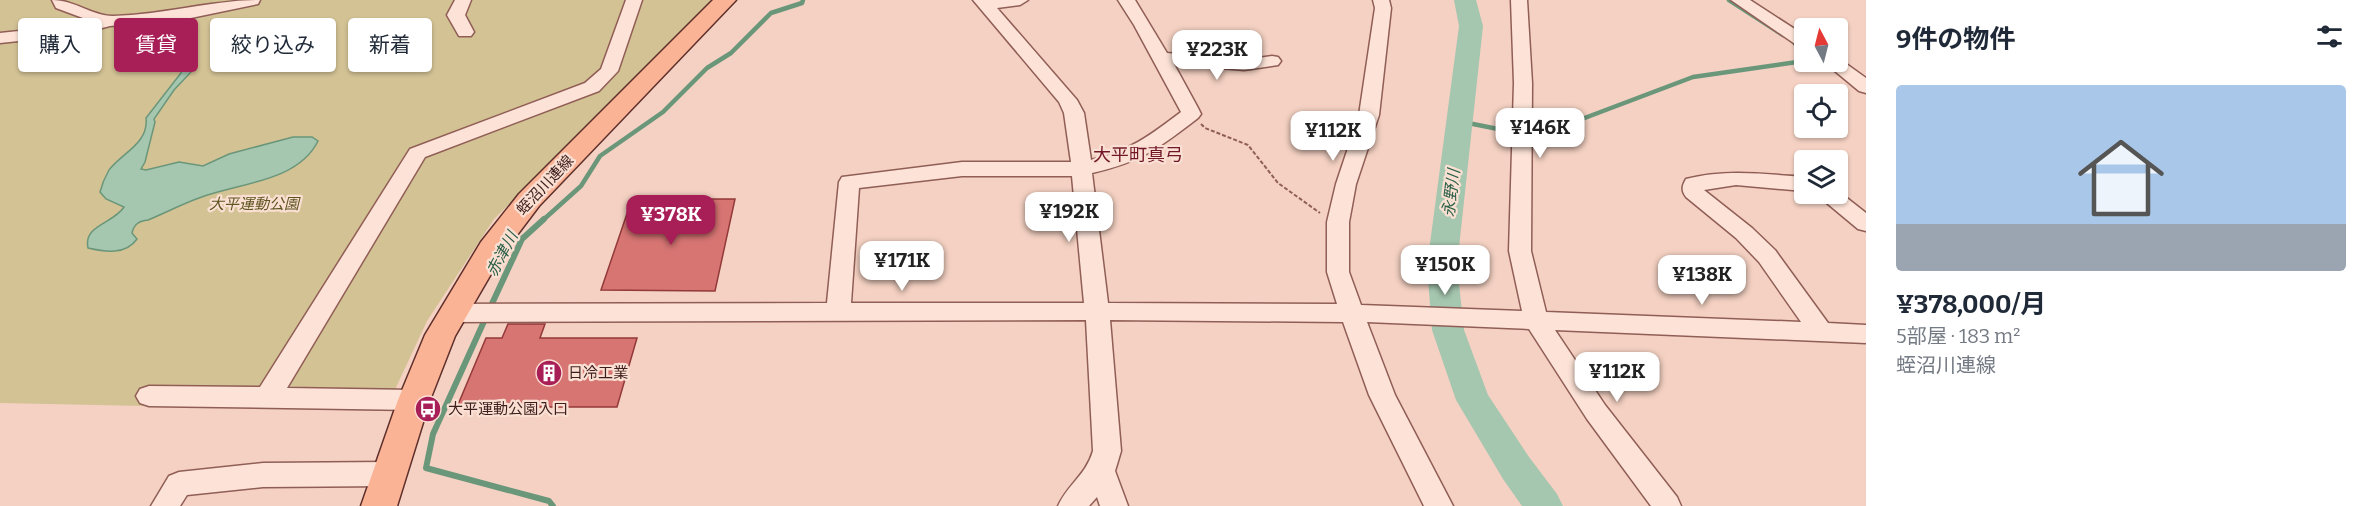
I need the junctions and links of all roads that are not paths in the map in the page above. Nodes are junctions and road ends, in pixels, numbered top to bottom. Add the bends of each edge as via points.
1 (60, 0) edge
2 (252, 0) edge
3 (464, 0) edge
4 (634, 0) edge
5 (725, 0) edge
6 (1020, 0) edge
7 (1126, 0) edge
8 (1381, 0) edge
9 (1519, 0) edge
10 (1739, 0) edge
11 (982, 2) edge
12 (110, 21) junction
13 (465, 32) dead end
14 (1794, 36) edge
15 (0, 38) edge
16 (1161, 58) junction
17 (1272, 61) dead end
18 (1846, 72) edge
19 (1866, 87) edge
20 (1082, 169) junction
21 (1794, 183) edge
22 (1840, 204) edge
23 (1866, 224) edge
24 (451, 313) junction
25 (837, 313) junction
26 (1096, 313) junction
27 (1352, 313) junction
28 (1536, 321) junction
29 (1820, 331) junction
30 (1866, 334) edge
31 (149, 396) dead end
32 (267, 398) junction
33 (414, 400) junction
34 (1101, 471) junction
35 (390, 474) junction
36 (165, 506) edge
37 (380, 506) edge
38 (1072, 506) edge
39 (1114, 506) edge
40 (1439, 506) edge
41 (1667, 506) edge

1 - 12 street
2 - 12 street via 186,14
3 - 13 street via 456,15
4 - 32 street via 609,71 592,87 417,153
5 - 24 main road, 蛭沼川連線 via 529,200 491,249
6 - 11 street
7 - 16 street via 1142,20
8 - 27 street via 1369,115 1346,184 1338,226 1338,272
9 - 28 street via 1523,83 1520,251
10 - 14 street
11 - 20 street via 1067,100 1074,113
12 - 15 street via 75,30
16 - 17 street via 1244,66
16 - 20 street via 1191,114 1146,148 1113,162
18 - 19 street
20 - 25 street via 962,170 849,182
20 - 26 street
21 - 29 street via 1736,178 1693,184 1693,192 1767,256
22 - 23 street
24 - 25 street
24 - 33 main road, 蛭沼川連線
25 - 26 street
26 - 27 street
26 - 34 street via 1107,451
27 - 28 street
27 - 40 street via 1382,395
28 - 29 street
28 - 41 street via 1596,412
29 - 30 street
31 - 32 street
32 - 33 street
33 - 35 main road, 蛭沼川連線
34 - 38 street
34 - 39 street
35 - 36 street via 263,475 179,484
35 - 37 main road, 蛭沼川連線

